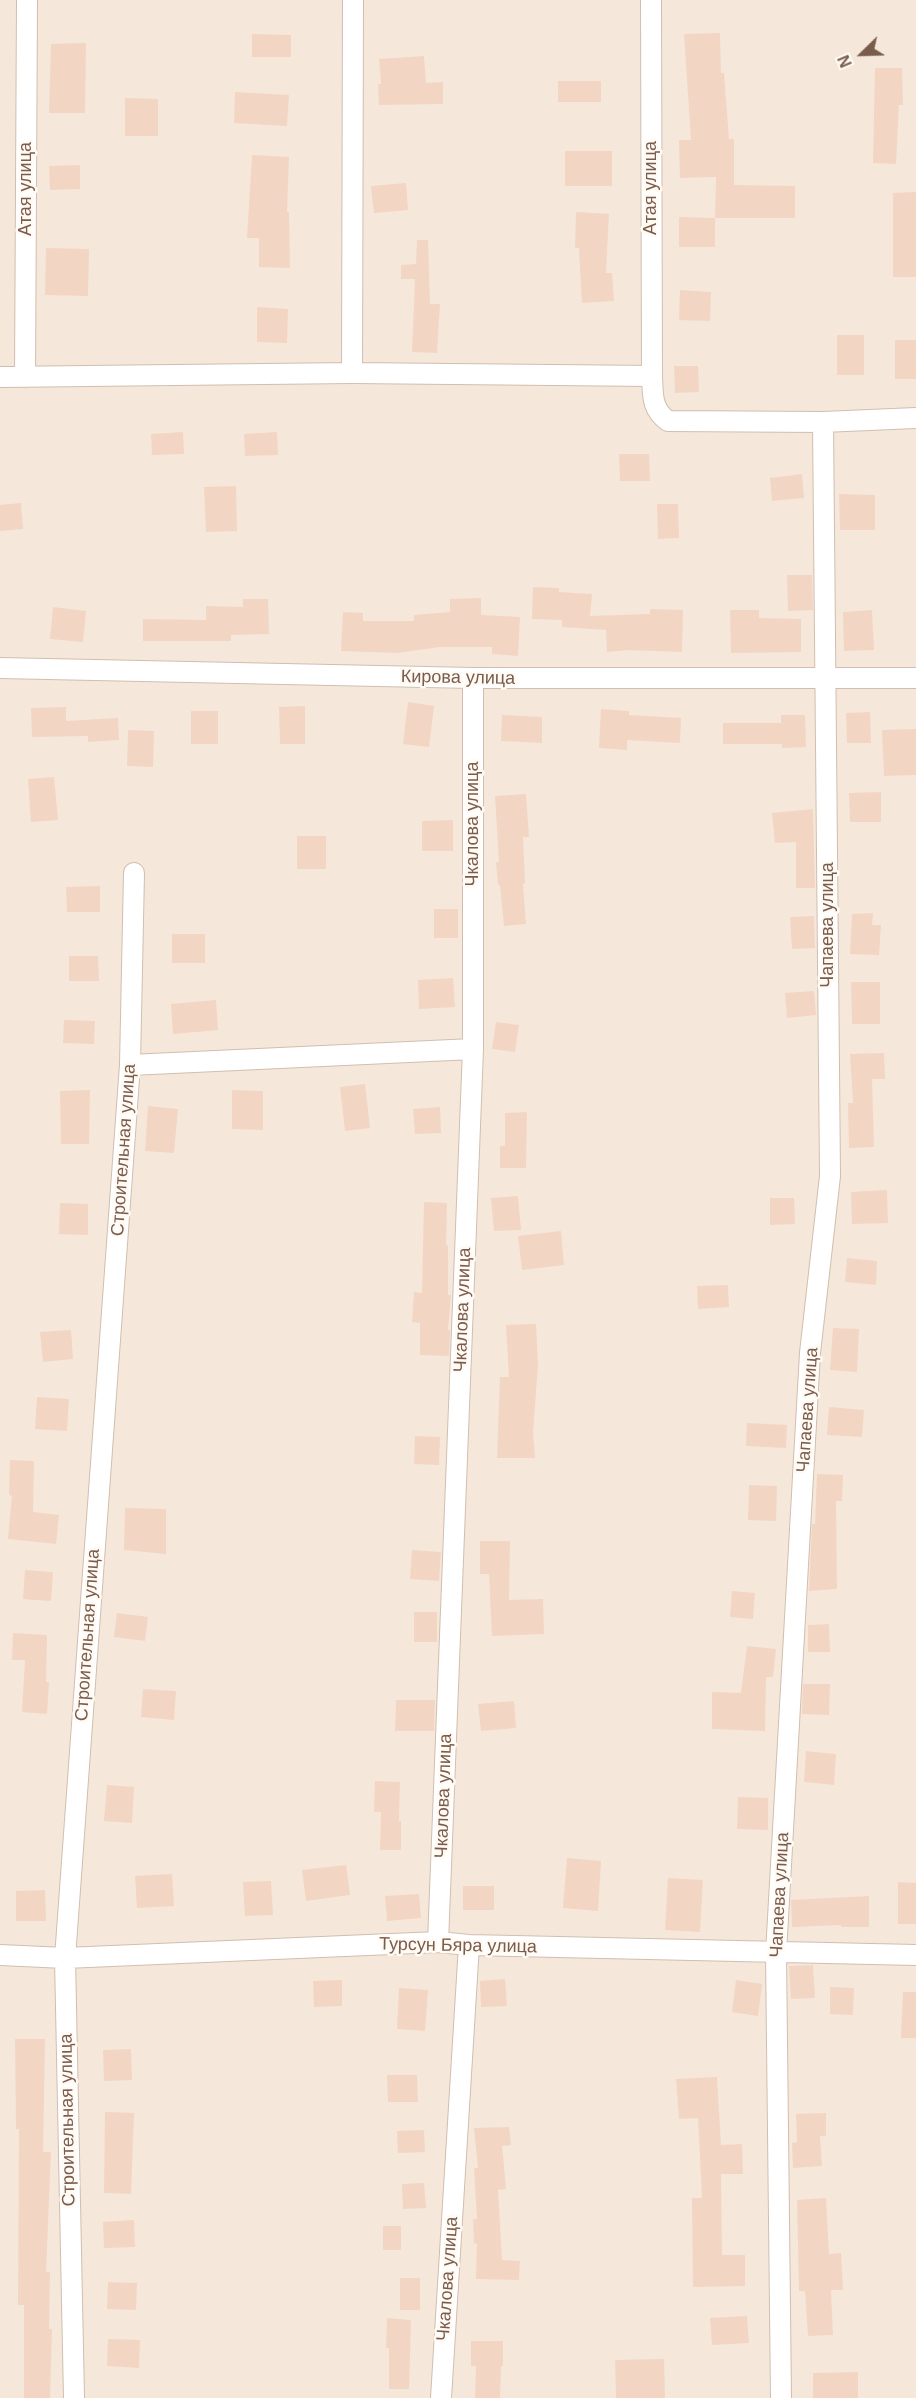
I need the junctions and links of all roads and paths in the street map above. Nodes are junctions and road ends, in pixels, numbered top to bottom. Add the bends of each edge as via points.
1 (27, 0) edge
2 (353, 0) edge
3 (651, 0) edge
4 (352, 373) junction
5 (652, 376) junction
6 (0, 377) edge
7 (25, 377) junction
8 (916, 418) edge
9 (823, 422) junction
10 (0, 668) edge
11 (473, 678) junction
12 (916, 678) edge
13 (827, 679) junction
14 (134, 873) dead end
15 (473, 1049) junction
16 (130, 1065) junction
17 (438, 1941) junction
18 (470, 1945) junction
19 (776, 1953) junction
20 (0, 1955) edge
21 (916, 1955) edge
22 (65, 1958) junction
23 (74, 2398) edge
24 (441, 2398) edge
25 (781, 2398) edge

1 - 7 street, Атая улица
2 - 4 street
3 - 5 street, Атая улица
4 - 5 street
4 - 7 street
5 - 9 street, Атая улица via 653,404 668,421
6 - 7 street
8 - 9 street, Атая улица
9 - 13 street, Чапаева улица
10 - 11 street, Кирова улица
11 - 13 street, Кирова улица
11 - 15 street, Чкалова улица
12 - 13 street, Кирова улица
13 - 19 street, Чапаева улица via 830,1176 810,1353
14 - 16 street, Строительная улица
15 - 16 street
15 - 17 street, Чкалова улица
16 - 22 street, Строительная улица
17 - 18 street, Турсун Бяра улица
17 - 22 street, Турсун Бяра улица
18 - 19 street, Турсун Бяра улица
18 - 24 street, Чкалова улица
19 - 21 street, Турсун Бяра улица
19 - 25 street, Чапаева улица
20 - 22 street, Турсун Бяра улица
22 - 23 street, Строительная улица

